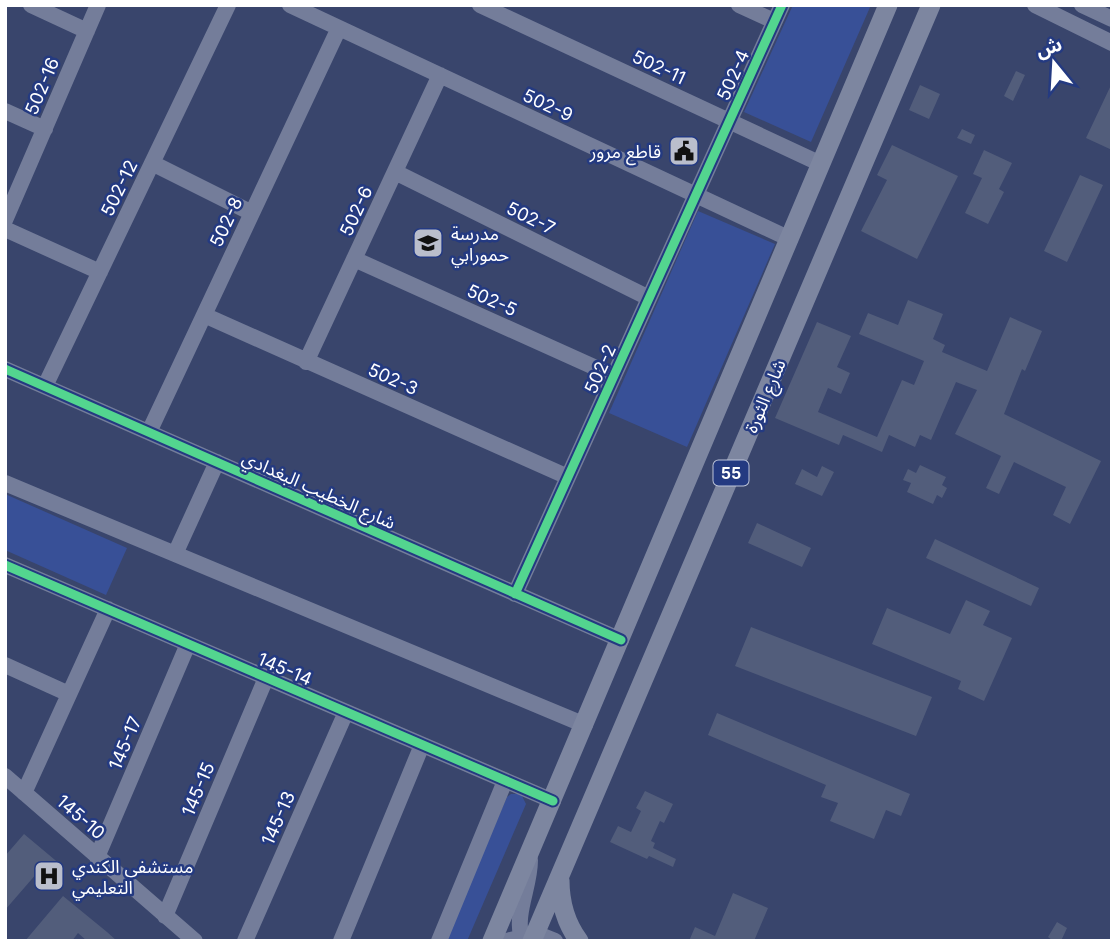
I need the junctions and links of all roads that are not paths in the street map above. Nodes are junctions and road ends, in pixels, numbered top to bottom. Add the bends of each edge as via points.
1 (31, 5) edge
2 (98, 5) edge
3 (228, 5) edge
4 (290, 5) edge
5 (480, 5) edge
6 (739, 5) edge
7 (782, 5) edge
8 (888, 5) edge
9 (931, 5) edge
10 (1035, 5) edge
11 (1082, 5) edge
12 (1112, 19) edge
13 (775, 21) junction
14 (339, 28) junction
15 (87, 31) junction
16 (1112, 43) edge
17 (440, 75) junction
18 (5, 111) edge
19 (729, 121) junction
20 (44, 129) junction
21 (713, 158) joint
22 (152, 163) junction
23 (821, 164) junction
24 (395, 172) junction
25 (696, 195) junction
26 (252, 214) junction
27 (5, 220) edge
28 (5, 229) edge
29 (790, 239) junction
30 (354, 259) junction
31 (100, 271) junction
32 (649, 298) junction
33 (204, 315) junction
34 (306, 362) junction
35 (5, 369) edge
36 (614, 376) junction
37 (45, 387) junction
38 (149, 432) junction
39 (217, 462) junction
40 (568, 477) junction
41 (5, 483) edge
42 (175, 554) junction
43 (5, 565) edge
44 (515, 594) junction
45 (108, 609) junction
46 (621, 640) junction
47 (188, 644) junction
48 (5, 665) edge
49 (266, 678) junction
50 (69, 694) junction
51 (346, 712) junction
52 (585, 725) junction
53 (422, 745) junction
54 (5, 776) edge
55 (505, 780) junction
56 (24, 793) junction
57 (553, 801) junction
58 (530, 854) junction
59 (97, 857) junction
60 (560, 876) junction
61 (165, 916) junction
62 (523, 938) edge
63 (195, 941) edge
64 (245, 941) edge
65 (341, 941) edge
66 (439, 941) edge
67 (492, 941) edge
68 (555, 941) edge
69 (579, 941) edge

1 - 15 street
2 - 15 street, 502-16
3 - 22 street, 502-12
4 - 14 street, 502-9
5 - 19 street, 502-11
6 - 13 street
7 - 13 street, 502-4
8 - 23 main road, 55
9 - 60 main road, شارع الثورة / 55
10 - 16 street
11 - 12 street
13 - 19 street, 502-4
14 - 17 street, 502-9
14 - 26 street, 502-8
15 - 20 street, 502-16
17 - 24 street, 502-6
17 - 25 street, 502-9
18 - 20 street
19 - 21 street, 502-4
19 - 23 street, 502-11
20 - 27 street, 502-16
21 - 25 street, 502-2
22 - 26 street
22 - 31 street, 502-12
23 - 29 main road, 55
24 - 30 street, 502-6
24 - 32 street, 502-7
25 - 29 street, 502-9
25 - 32 street, 502-2
26 - 33 street, 502-8
28 - 31 street
29 - 46 main road, 55
30 - 34 street, 502-6
30 - 36 street, 502-5
31 - 37 street, 502-12
32 - 36 street, 502-2
33 - 34 street, 502-3
33 - 38 street, 502-8
34 - 40 street, 502-3
35 - 37 street, شارع الخطيب البغدادي
36 - 40 street, 502-2
37 - 38 street, شارع الخطيب البغدادي
38 - 39 street, شارع الخطيب البغدادي
39 - 42 street
39 - 44 street, شارع الخطيب البغدادي
40 - 44 street, 502-2
41 - 42 street
42 - 52 street
43 - 45 street, 145-14
44 - 46 street, شارع الخطيب البغدادي
45 - 47 street, 145-14
45 - 50 street
46 - 52 main road, 55
47 - 49 street, 145-14
47 - 59 street, 145-17
48 - 50 street
49 - 51 street, 145-14
49 - 61 street, 145-15
50 - 56 street
51 - 53 street, 145-14
51 - 64 street, 145-13
52 - 57 main road, 55
53 - 55 street, 145-14
53 - 65 street
54 - 56 street, 145-10
55 - 57 street, 145-14
55 - 66 street
56 - 59 street, 145-10
57 - 58 main road, 55
58 - 62 street via 519,914
58 - 67 main road, 55
59 - 61 street, 145-10
60 - 62 main road, شارع الثورة / 55
60 - 69 main road via 566,919
61 - 63 street, 145-10
62 - 68 street

